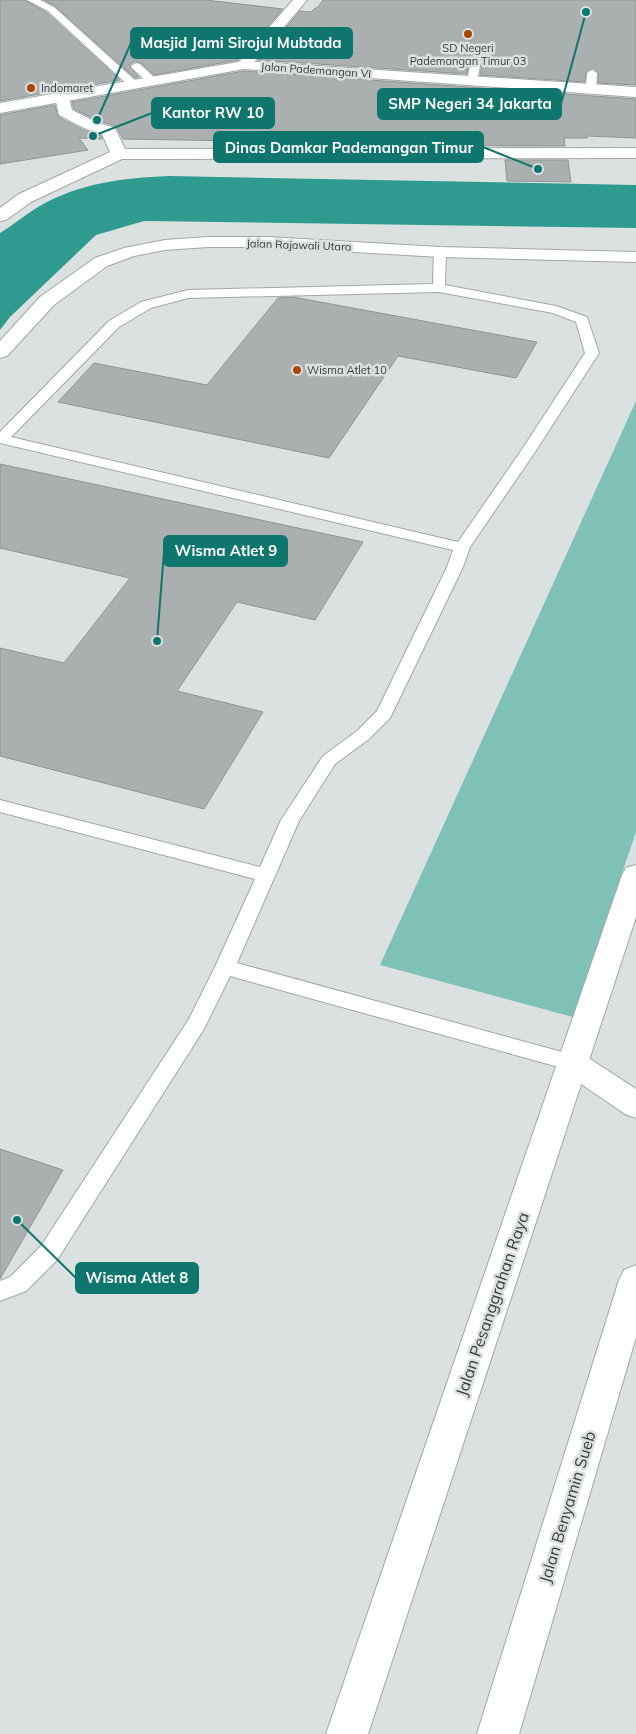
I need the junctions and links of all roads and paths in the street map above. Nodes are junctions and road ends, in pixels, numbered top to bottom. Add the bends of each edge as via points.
1 (32, 0) edge
2 (300, 0) edge
3 (476, 61) dead end
4 (244, 65) junction
5 (136, 66) dead end
6 (152, 81) junction
7 (472, 81) junction
8 (133, 84) junction
9 (636, 92) edge
10 (63, 97) junction
11 (0, 108) edge
12 (119, 154) junction
13 (636, 154) edge
14 (0, 216) edge
15 (440, 252) junction
16 (636, 257) edge
17 (439, 288) junction
18 (0, 352) edge
19 (0, 439) edge
20 (462, 547) junction
21 (0, 806) edge
22 (265, 875) junction
23 (636, 875) edge
24 (225, 967) junction
25 (573, 1064) junction
26 (636, 1105) edge
27 (636, 1280) edge
28 (0, 1291) edge
29 (347, 1734) edge
30 (498, 1734) edge

1 - 8 lane via 51,9
2 - 4 street
3 - 7 lane
4 - 6 street, Jalan Pademangan VI
4 - 7 street, Jalan Pademangan VI
5 - 6 lane
6 - 8 street, Jalan Pademangan VI
7 - 9 street, Jalan Pademangan VI via 591,81
8 - 10 street, Jalan Pademangan VI
10 - 11 street, Jalan Pademangan VI
10 - 12 street via 65,112 109,131
12 - 13 street
12 - 14 street via 24,198
15 - 16 street, Jalan Rajawali Utara
15 - 17 lane
15 - 18 street, Jalan Rajawali Utara via 268,242 208,242 130,252 102,262 47,301
17 - 19 lane via 188,294 146,305 114,324
17 - 20 lane via 556,310 582,320 592,353
19 - 20 lane
20 - 22 lane via 384,714 363,735 329,760 290,820
21 - 22 lane
22 - 24 lane
23 - 25 street, Jalan Pesanggrahan Raya
24 - 25 lane
24 - 28 lane via 197,1023 49,1253 18,1284
25 - 26 street
25 - 29 street, Jalan Pesanggrahan Raya
27 - 30 street, Jalan Benyamin Sueb

